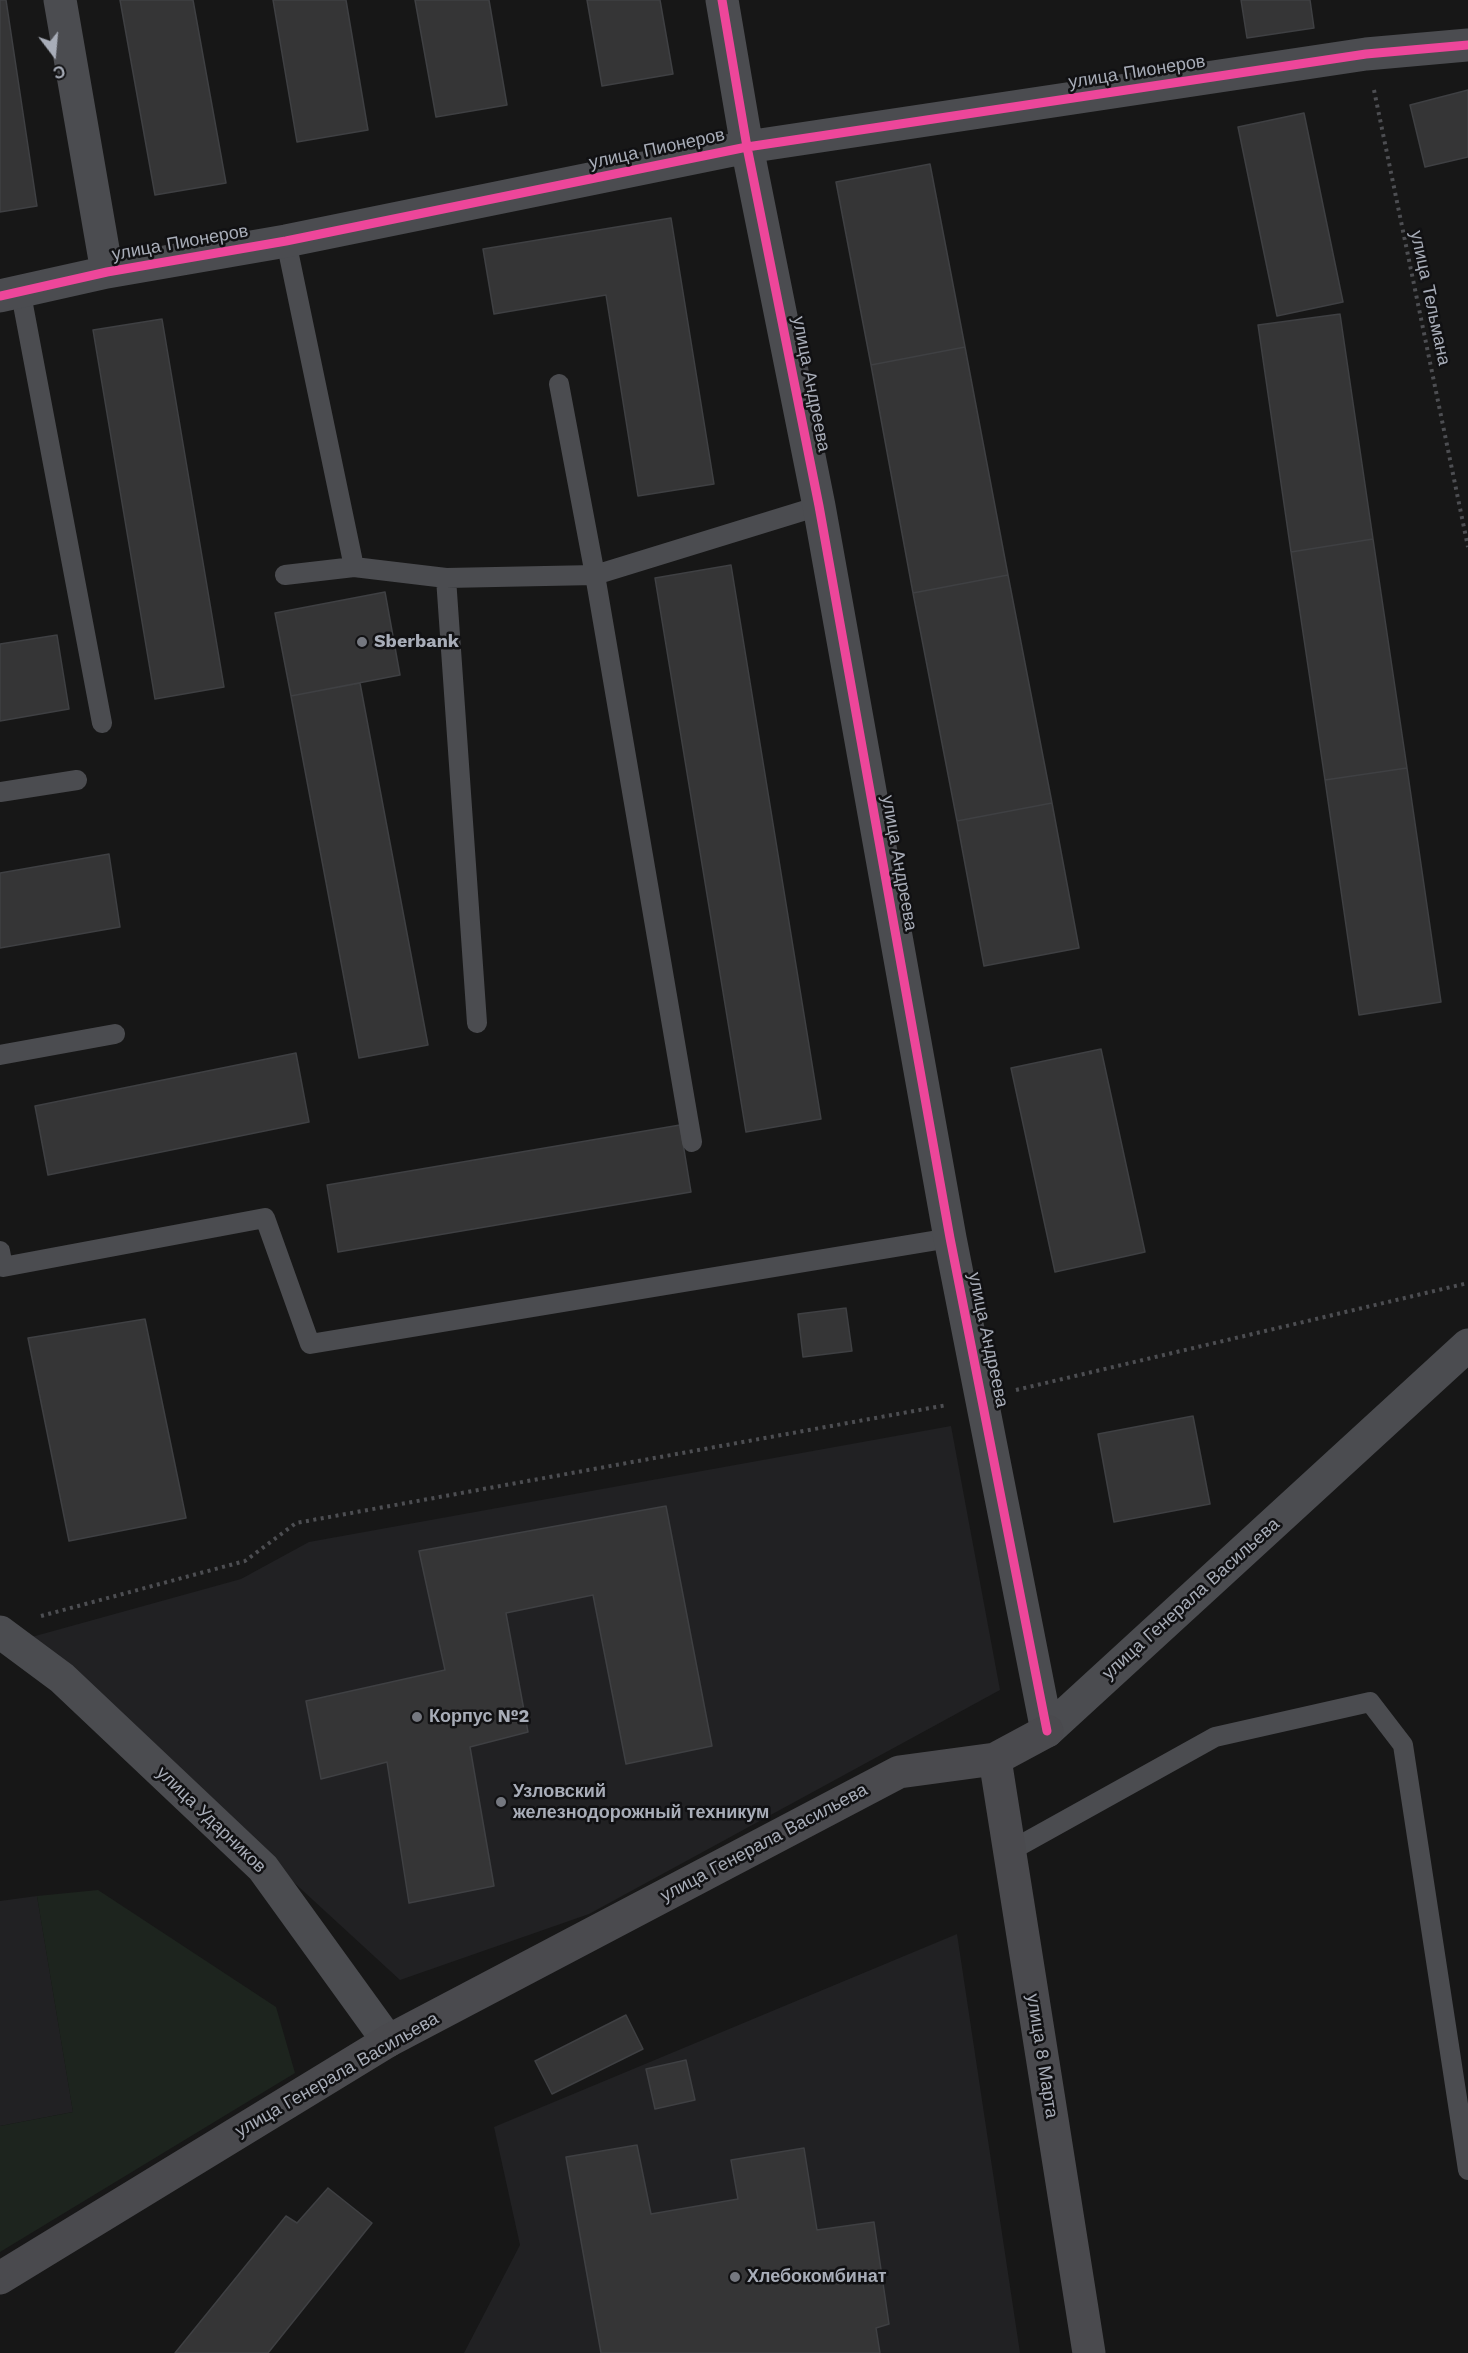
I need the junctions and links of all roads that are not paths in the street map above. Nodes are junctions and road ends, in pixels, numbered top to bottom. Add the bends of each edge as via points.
1 (60, 0) edge
2 (722, 0) edge
3 (1468, 45) edge
4 (747, 147) junction
5 (286, 241) junction
6 (107, 272) junction
7 (10, 295) edge
8 (559, 384) dead end
9 (819, 506) junction
10 (354, 567) junction
11 (285, 575) dead end
12 (596, 575) junction
13 (446, 578) junction
14 (102, 723) dead end
15 (77, 780) dead end
16 (0, 792) edge
17 (477, 1023) dead end
18 (115, 1034) dead end
19 (0, 1055) edge
20 (692, 1142) dead end
21 (950, 1238) junction
22 (0, 1251) edge
23 (1468, 1345) edge
24 (0, 1632) edge
25 (1047, 1731) junction
26 (995, 1759) junction
27 (1010, 1851) junction
28 (388, 2041) junction
29 (1468, 2170) edge
30 (0, 2278) edge
31 (1089, 2353) edge

1 - 6 street
2 - 4 street, улица Андреева
3 - 4 street, улица Пионеров via 1366,54
4 - 5 street, улица Пионеров
4 - 9 street, улица Андреева
5 - 6 street, улица Пионеров
5 - 10 lane
6 - 7 street, улица Пионеров
7 - 14 lane
8 - 12 lane
9 - 12 lane
9 - 21 street, улица Андреева
10 - 11 lane
10 - 13 lane
12 - 13 lane
12 - 20 lane
13 - 17 lane
15 - 16 lane
18 - 19 lane
21 - 22 lane via 310,1344 264,1218 3,1267
21 - 25 street, улица Андреева
23 - 25 street, улица Генерала Васильева
24 - 28 street, улица Ударников via 62,1678 263,1868
25 - 26 main road, улица Генерала Васильева
26 - 27 main road, улица 8 Марта
26 - 28 main road, улица Генерала Васильева via 899,1772
27 - 29 lane via 1215,1737 1370,1702 1403,1745
27 - 31 main road, улица 8 Марта
28 - 30 main road, улица Генерала Васильева

